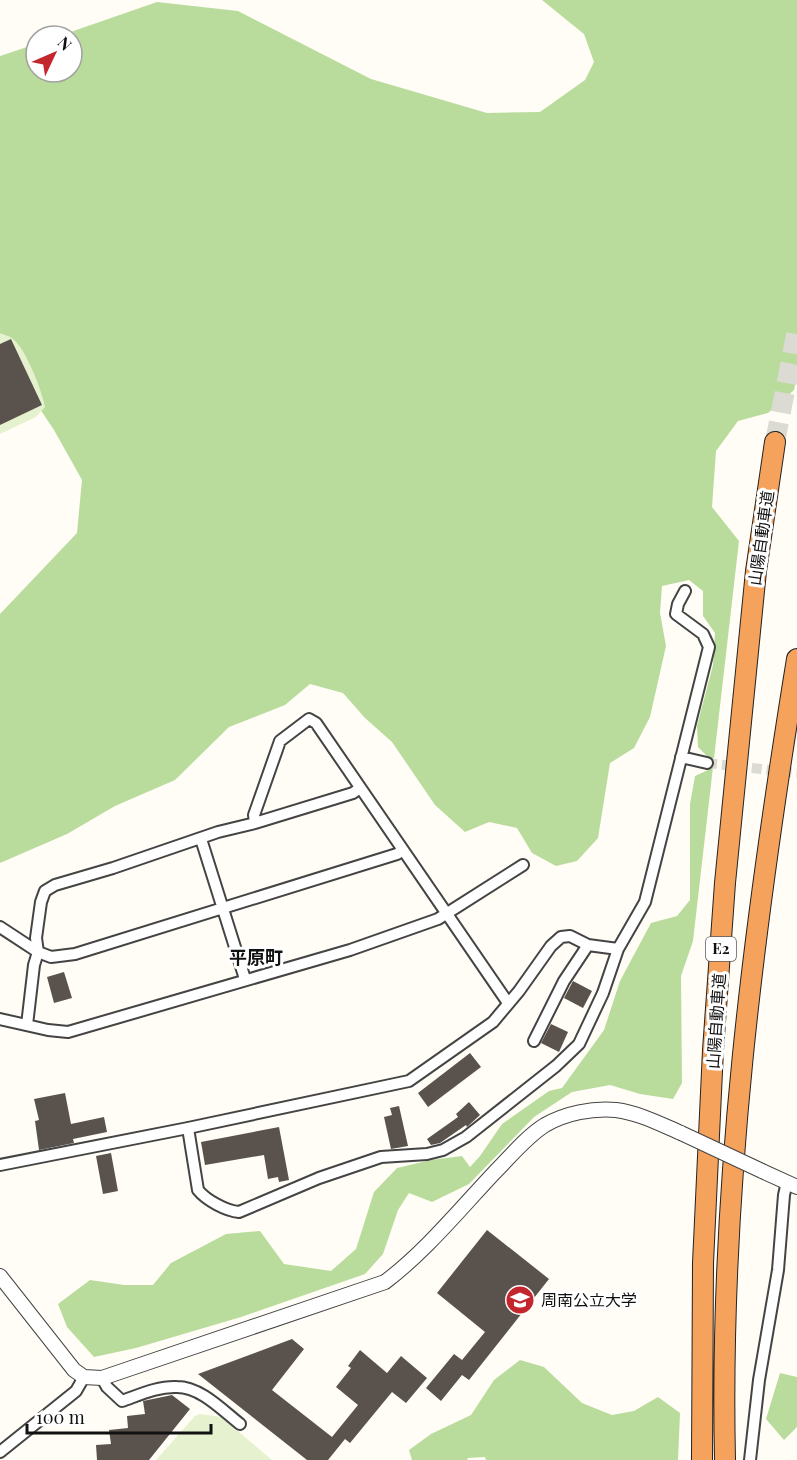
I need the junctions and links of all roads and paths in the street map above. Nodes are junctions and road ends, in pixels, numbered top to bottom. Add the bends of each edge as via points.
1 (776, 442) tunnel mouth
2 (685, 591) dead end
3 (797, 659) edge
4 (681, 757) junction
5 (707, 763) tunnel mouth
6 (360, 788) junction
7 (255, 824) junction
8 (201, 839) junction
9 (403, 850) junction
10 (523, 865) dead end
11 (223, 909) junction
12 (447, 914) junction
13 (0, 927) edge
14 (588, 945) junction
15 (618, 949) junction
16 (38, 952) junction
17 (245, 979) junction
18 (508, 1003) junction
19 (0, 1019) edge
20 (27, 1025) junction
21 (534, 1041) dead end
22 (188, 1128) junction
23 (0, 1165) edge
24 (792, 1184) edge
25 (0, 1276) edge
26 (84, 1377) junction
27 (102, 1378) junction
28 (240, 1424) dead end
29 (0, 1452) edge
30 (702, 1460) edge
31 (725, 1460) edge
32 (750, 1460) edge

1 - 30 highway, 山陽自動車道 / E2 via 756,571 725,883 703,1263
2 - 4 street via 676,614 703,633 709,647
3 - 31 highway, 山陽自動車道 / E2 via 749,994 736,1129 727,1264
4 - 5 street
4 - 15 street via 645,902
6 - 7 street
6 - 7 street via 316,723 309,719 280,741 254,815
6 - 9 street
7 - 8 street
8 - 11 street
8 - 16 street via 45,891 36,938
9 - 11 street
9 - 12 street
10 - 12 street
11 - 16 street via 75,954 51,957
11 - 17 street
12 - 17 street via 350,950
12 - 18 street
13 - 16 street
14 - 15 street
14 - 18 street via 570,936 561,937
14 - 21 street via 564,981
15 - 22 street via 579,1044 466,1137 443,1150 381,1158 319,1178 238,1212 202,1196 198,1190
16 - 20 street
17 - 20 street via 68,1032
18 - 22 street via 493,1022 409,1081
19 - 20 street
22 - 23 street
24 - 27 street, bridge via 645,1117 616,1110 569,1114 528,1138 437,1234 385,1282
24 - 32 street via 784,1196 778,1270
25 - 26 street via 74,1370
26 - 27 street
26 - 29 street via 76,1391
27 - 28 street via 122,1401 161,1388 178,1386 197,1391

